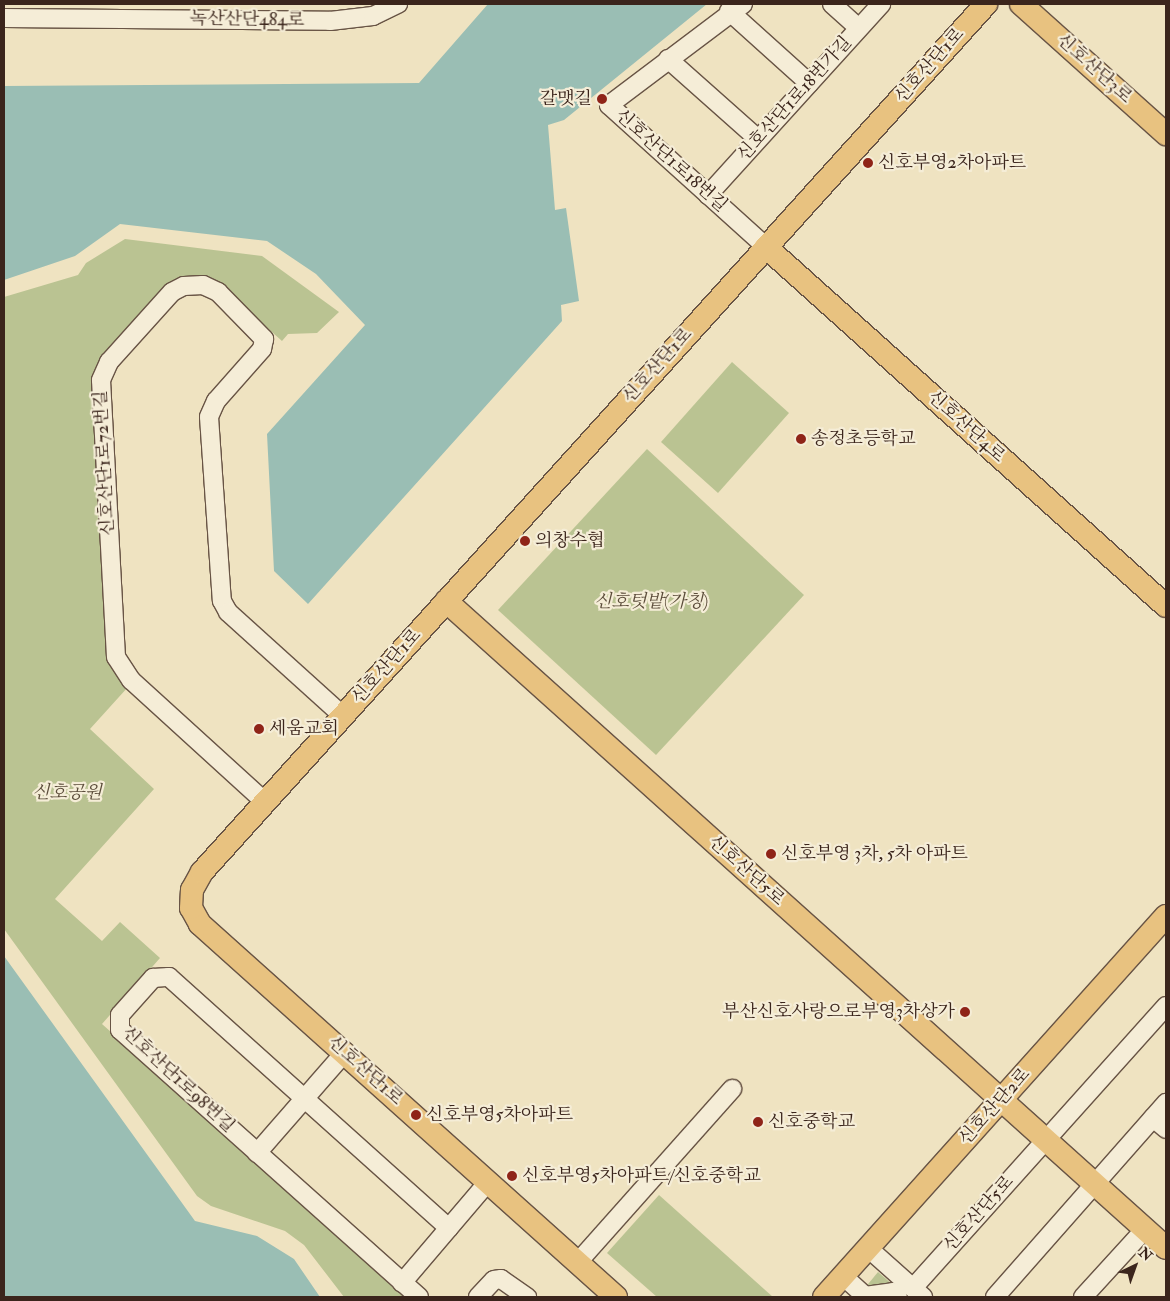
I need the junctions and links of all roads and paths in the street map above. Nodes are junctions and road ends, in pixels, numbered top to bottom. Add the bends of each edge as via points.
1 (398, 4) edge
2 (832, 4) edge
3 (881, 4) edge
4 (986, 4) edge
5 (1021, 4) edge
6 (736, 8) edge
7 (70, 11) edge
8 (4, 18) edge
9 (859, 28) junction
10 (668, 59) junction
11 (809, 83) junction
12 (1166, 134) edge
13 (758, 139) junction
14 (708, 195) junction
15 (766, 248) junction
16 (446, 601) junction
17 (1166, 606) edge
18 (343, 716) junction
19 (265, 802) junction
20 (1166, 916) edge
21 (1166, 1006) edge
22 (345, 1052) junction
23 (732, 1089) dead end
24 (305, 1099) junction
25 (1001, 1100) junction
26 (1166, 1103) edge
27 (1160, 1124) edge
28 (1046, 1140) junction
29 (257, 1153) junction
30 (488, 1182) junction
31 (1094, 1184) junction
32 (449, 1228) junction
33 (1145, 1229) junction
34 (868, 1248) junction
35 (1166, 1248) edge
36 (578, 1262) junction
37 (843, 1276) junction
38 (402, 1283) junction
39 (911, 1294) edge
40 (418, 1297) edge
41 (478, 1297) edge
42 (527, 1297) edge
43 (616, 1297) edge
44 (824, 1297) edge
45 (865, 1297) edge
46 (995, 1297) edge
47 (1083, 1297) edge

1 - 7 street, 녹산산단484로 via 373,16 330,21
2 - 9 street
3 - 9 street, 신호산단1로18번가길
4 - 15 main road, 신호산단1로
5 - 12 main road, 신호산단3로
6 - 10 street, 신호산단1로18번길
6 - 11 street, 신호산단1로18번길
7 - 8 street, 녹산산단484로
9 - 11 street, 신호산단1로18번가길
10 - 13 street
10 - 14 street, 신호산단1로18번길 via 609,105
11 - 13 street, 신호산단1로18번가길
13 - 14 street, 신호산단1로18번가길
14 - 15 street, 신호산단1로18번길
15 - 16 main road, 신호산단1로
15 - 17 main road, 신호산단4로
16 - 18 main road, 신호산단1로
16 - 25 main road, 신호산단5로
18 - 19 main road, 신호산단1로
18 - 19 street, 신호산단1로72번길 via 222,601 209,416 216,401 262,349 264,339 218,292 204,285 184,286 172,292 109,362 101,380 116,657 131,680
19 - 22 main road, 신호산단1로 via 197,878 190,898 191,908 200,924
20 - 25 main road, 신호산단2로
21 - 28 street, 신호산단5로
22 - 24 street
22 - 30 main road, 신호산단1로
23 - 36 street
24 - 29 street
24 - 29 street, 신호산단1로98번길 via 168,977 153,978 120,1015 120,1030
24 - 32 street, 신호산단1로98번길
25 - 28 main road, 신호산단5로
25 - 34 main road, 신호산단2로
26 - 27 street
27 - 31 street
28 - 31 main road, 신호산단5로
28 - 39 street, 신호산단5로
29 - 38 street, 신호산단1로98번길
30 - 32 street
30 - 36 main road, 신호산단1로
31 - 33 main road, 신호산단5로
31 - 46 street
32 - 38 street
33 - 35 main road, 신호산단5로
33 - 47 street
34 - 37 main road, 신호산단2로
34 - 39 street
36 - 43 main road, 신호산단1로
37 - 44 main road, 신호산단2로
37 - 45 street
38 - 40 street, 신호산단1로98번길
39 - 45 street via 893,1292
41 - 42 street via 494,1280 501,1279

